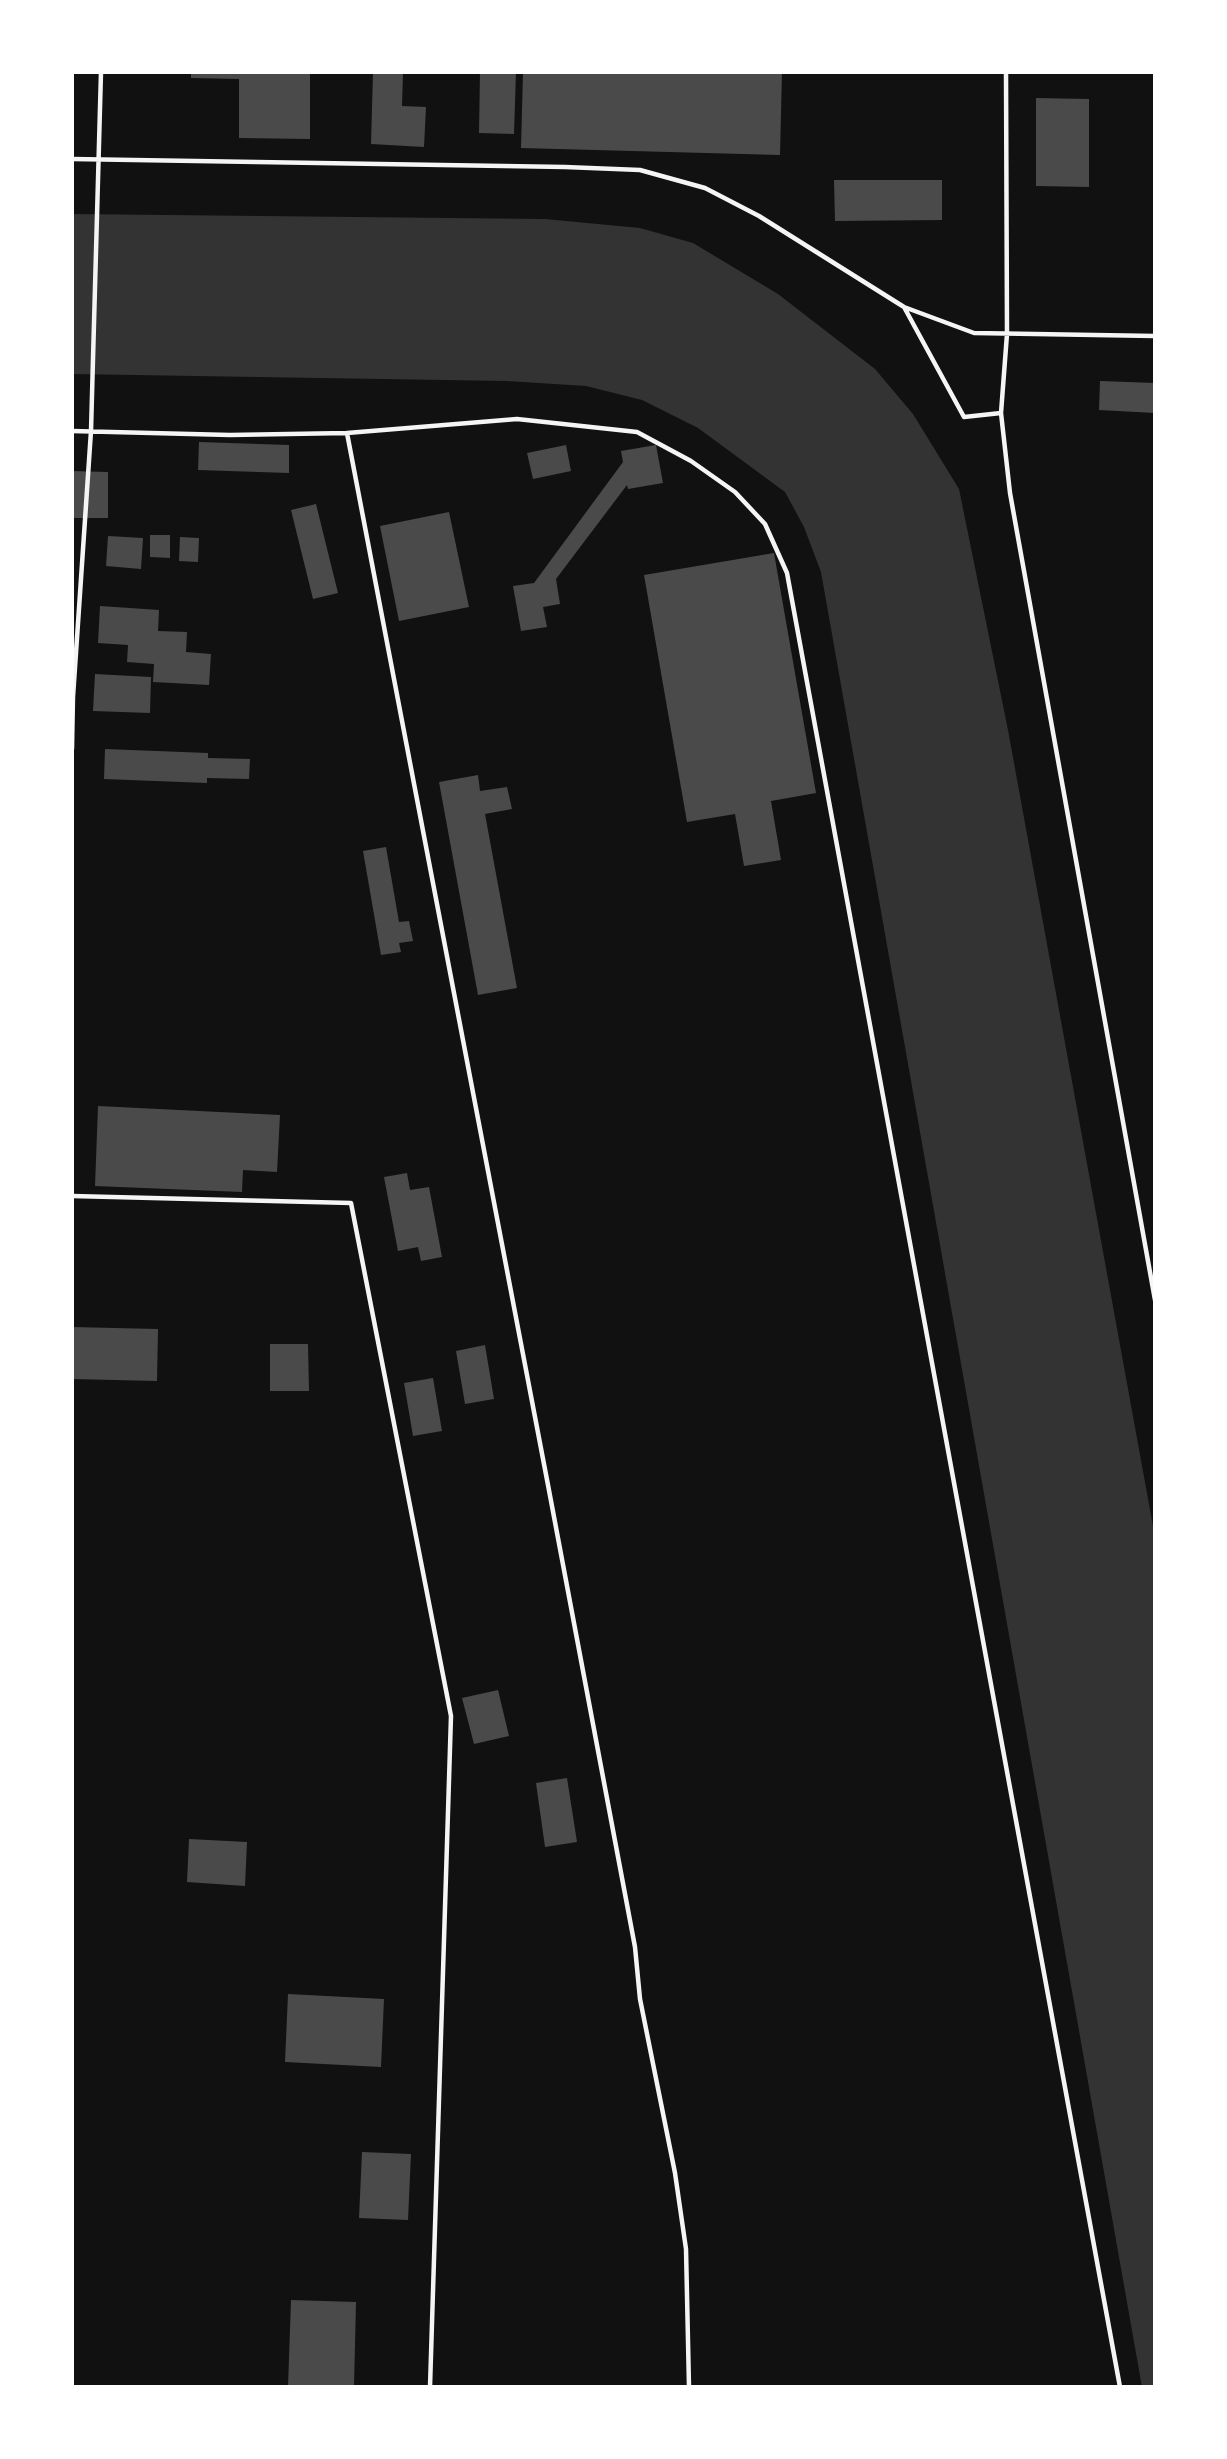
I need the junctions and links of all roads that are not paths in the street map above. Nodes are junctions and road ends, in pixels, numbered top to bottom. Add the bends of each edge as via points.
1 (102, 72) edge
2 (1006, 72) edge
3 (72, 159) edge
4 (98, 161) junction
5 (904, 307) junction
6 (1007, 333) junction
7 (1155, 336) edge
8 (1001, 413) junction
9 (72, 431) edge
10 (91, 431) junction
11 (347, 433) junction
12 (72, 749) edge
13 (72, 1196) edge
14 (1155, 1300) edge
15 (430, 2387) edge
16 (689, 2387) edge
17 (1120, 2387) edge

1 - 4 lane
2 - 6 lane
3 - 4 lane
4 - 5 lane via 640,170 705,188
4 - 10 lane
5 - 6 lane via 974,333
5 - 8 lane via 963,417
6 - 7 lane
6 - 8 lane
8 - 14 lane via 1033,633
9 - 10 lane
10 - 11 lane
10 - 12 lane
11 - 16 lane via 675,2173 686,2249
11 - 17 lane via 517,419 637,432 691,461 735,492 765,524 787,573
13 - 15 lane via 351,1203 451,1716

